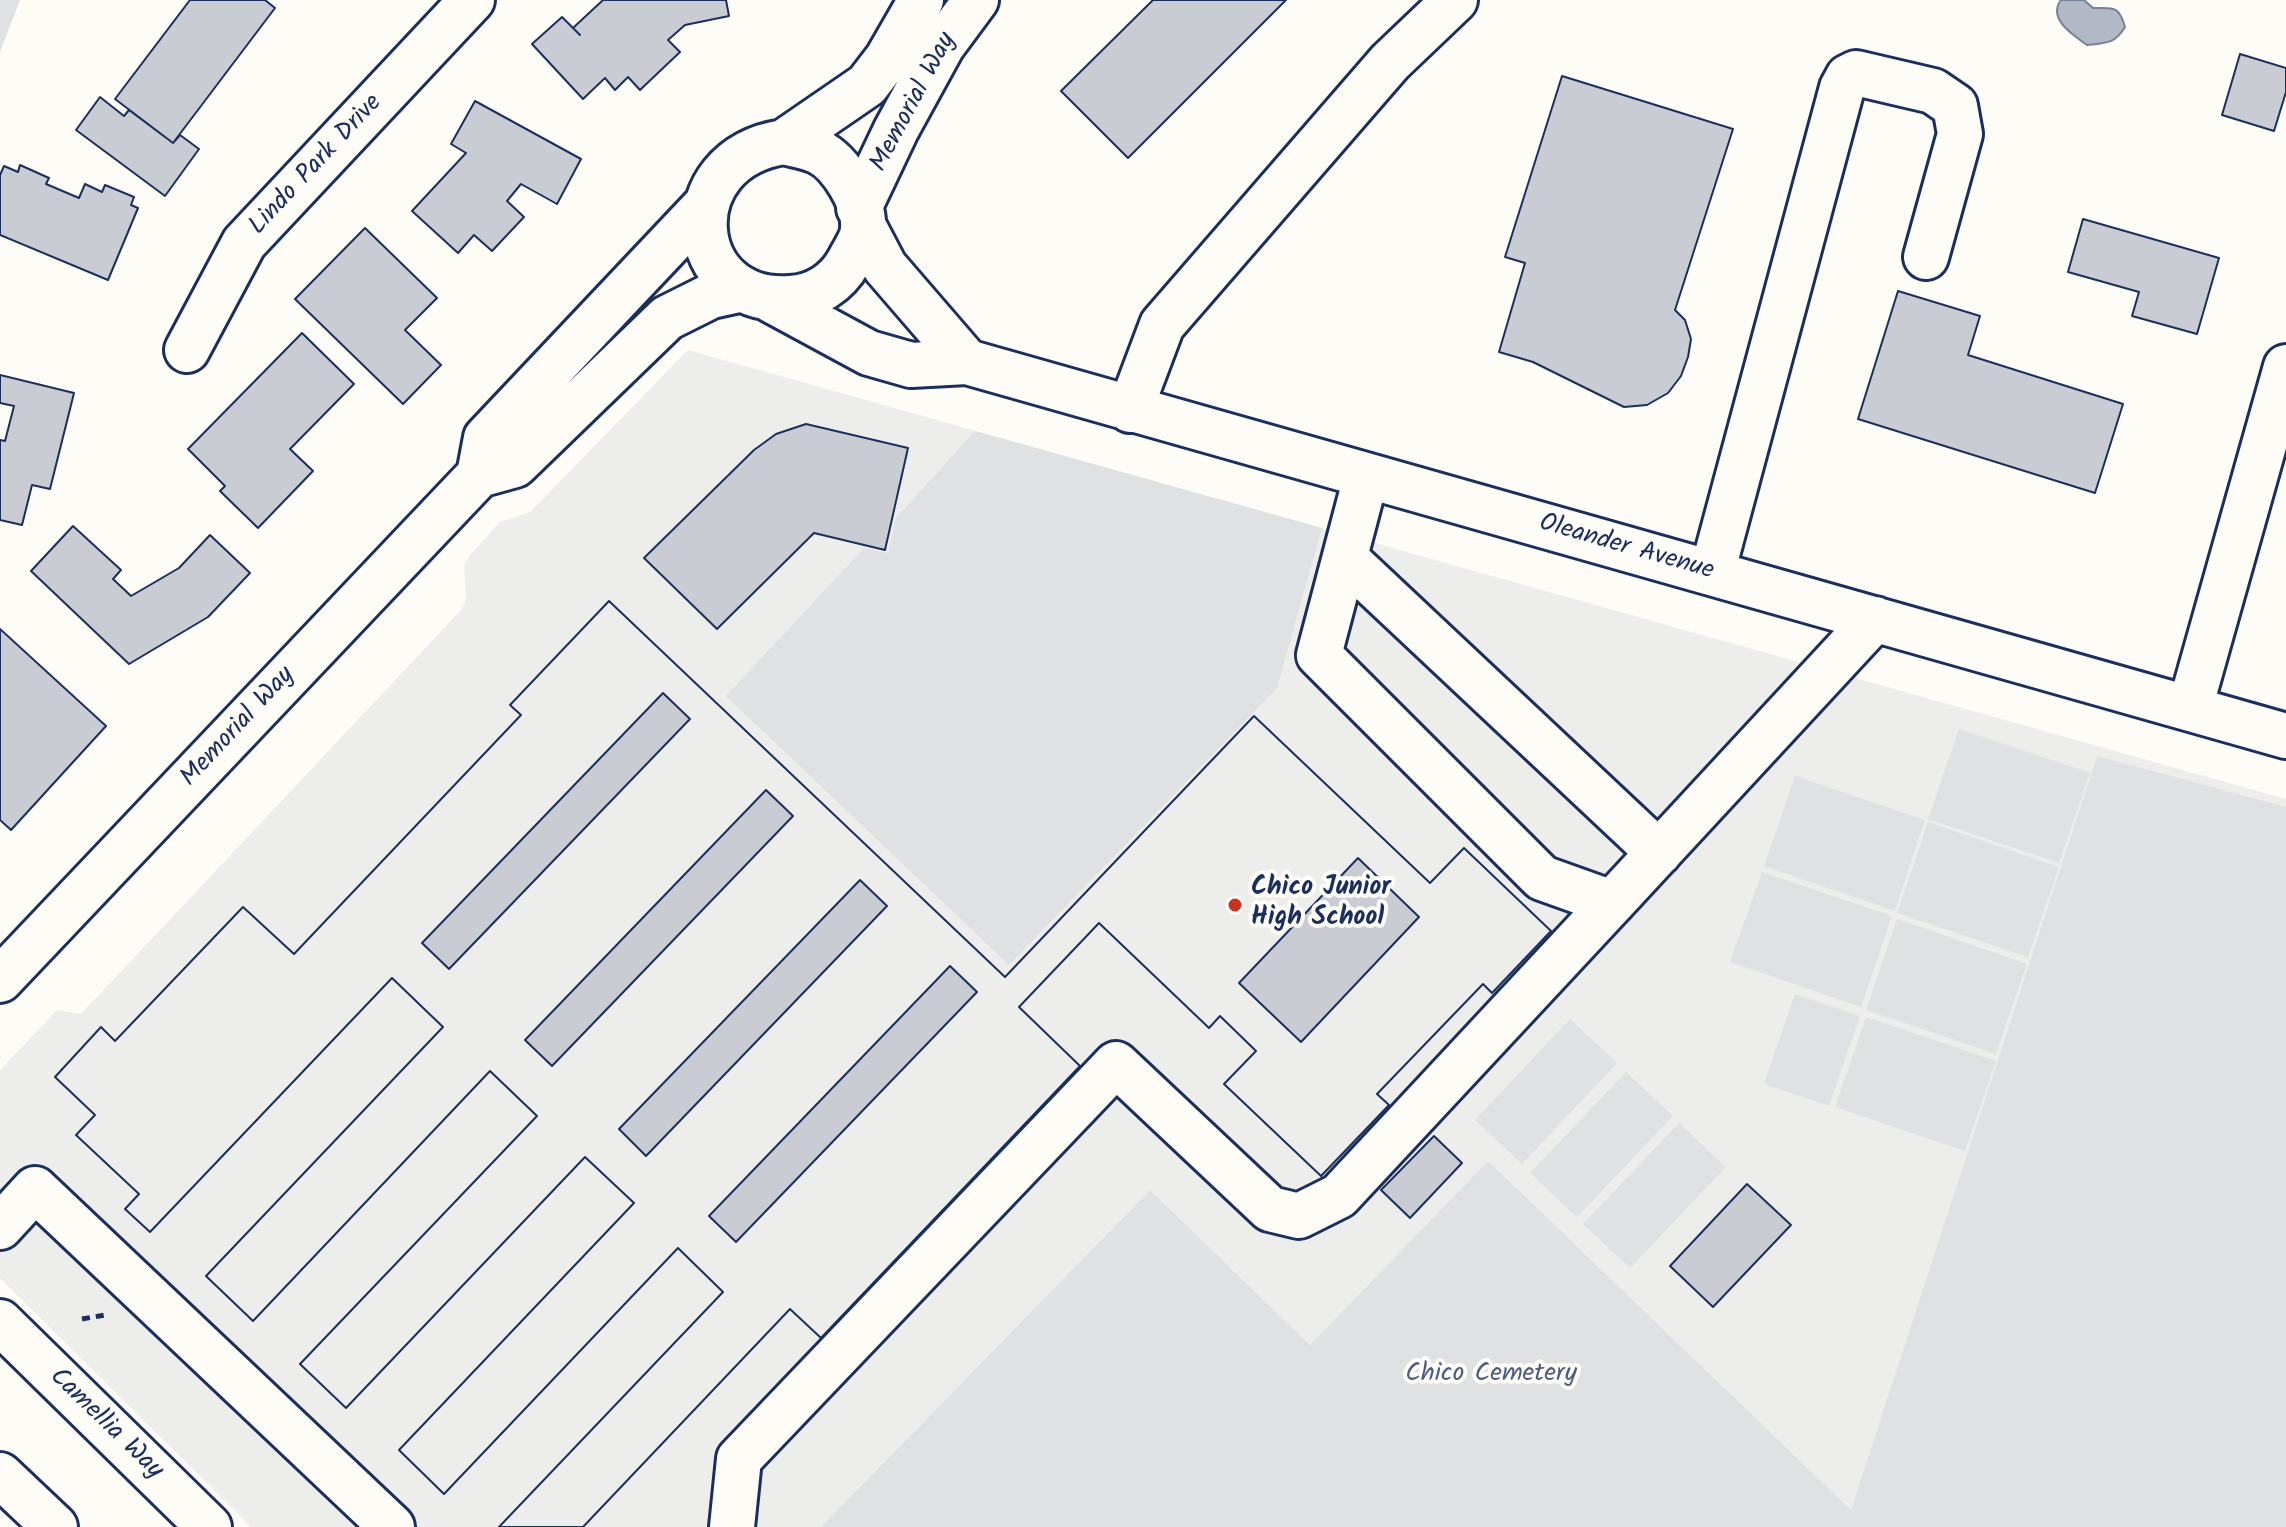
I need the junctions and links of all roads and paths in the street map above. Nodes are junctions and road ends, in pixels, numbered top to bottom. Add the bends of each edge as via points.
1 (472, 0) edge
2 (921, 0) edge
3 (976, 0) edge
4 (1455, 0) edge
5 (784, 142) junction
6 (706, 205) junction
7 (861, 218) junction
8 (1926, 257) dead end
9 (757, 294) junction
10 (187, 350) dead end
11 (967, 362) junction
12 (2286, 367) edge
13 (1130, 410) junction
14 (479, 475) junction
15 (1366, 477) junction
16 (1345, 558) junction
17 (1712, 573) junction
18 (1875, 619) junction
19 (2190, 708) junction
20 (2286, 736) edge
21 (1659, 853) junction
22 (1612, 903) junction
23 (0, 980) edge
24 (0, 1227) edge
25 (0, 1322) edge
26 (0, 1475) edge
27 (55, 1527) edge
28 (209, 1527) edge
29 (392, 1527) edge
30 (732, 1527) edge

1 - 10 street, Lindo Park Drive via 244,243
2 - 5 street, Memorial Way via 867,85
3 - 7 street, Memorial Way via 942,46 896,130
4 - 13 street via 1390,62 1162,325
5 - 6 street via 741,156 722,172
5 - 7 street via 819,152 841,169 855,192
6 - 9 street via 707,243 716,265 733,284
6 - 14 street via 486,438
7 - 9 street via 844,270 826,287 804,297
7 - 11 street via 885,267
8 - 17 street via 1960,134 1955,106 1933,91 1856,73 1842,88
9 - 11 street, Oleander Avenue via 869,353 911,365
9 - 14 street, Memorial Way via 711,296 667,318 515,465
11 - 13 street, Oleander Avenue
12 - 19 street
13 - 15 street, Oleander Avenue
14 - 23 street, Memorial Way
15 - 16 street
15 - 17 street, Oleander Avenue
16 - 21 street
16 - 22 street via 1319,655 1542,878
17 - 18 street, Oleander Avenue
18 - 19 street, Oleander Avenue
18 - 21 street
19 - 20 street, Oleander Avenue
21 - 22 street
22 - 30 street via 1339,1196 1299,1216 1270,1209 1116,1064 739,1459
24 - 29 street via 35,1189
25 - 28 street, Camellia Way
26 - 27 street

